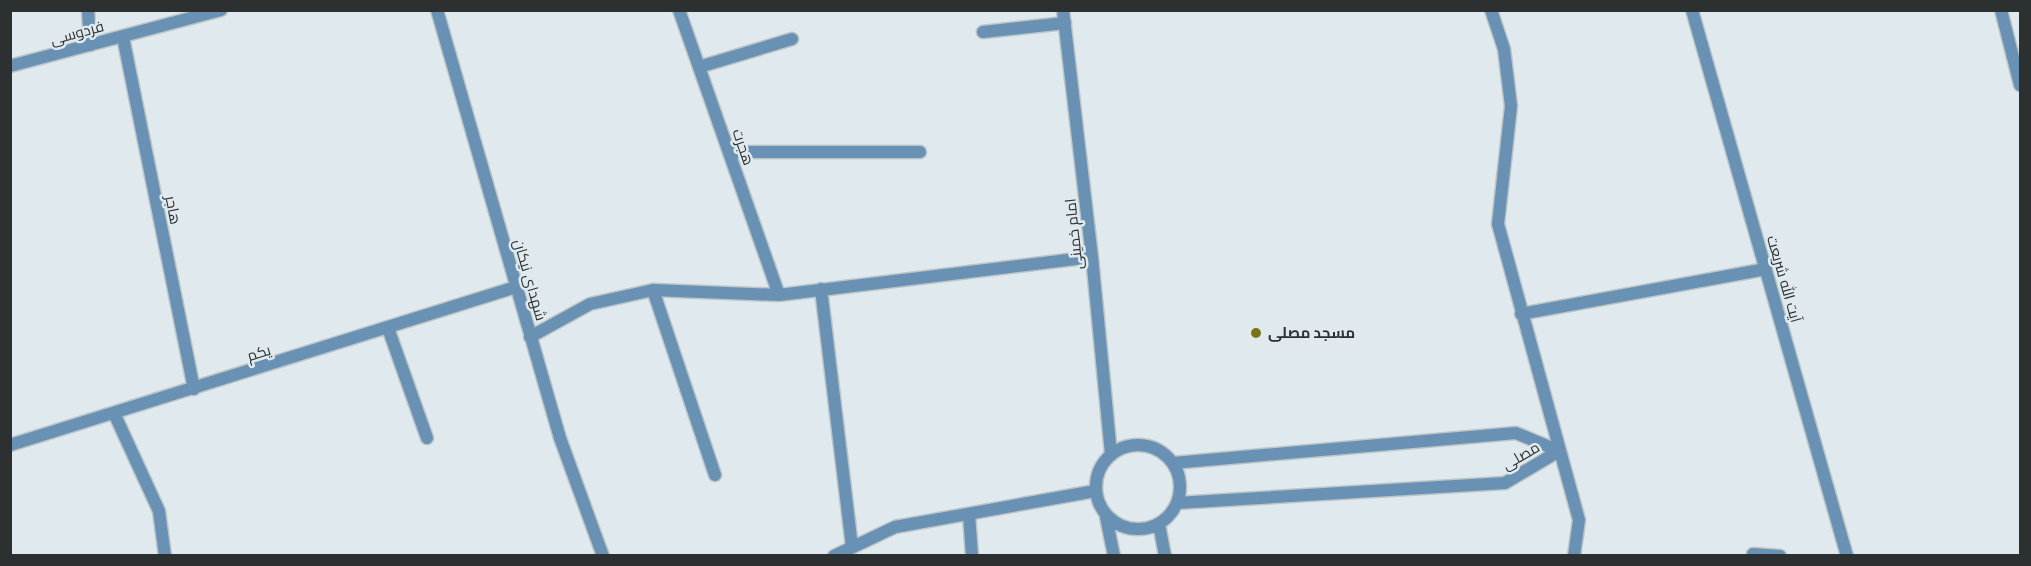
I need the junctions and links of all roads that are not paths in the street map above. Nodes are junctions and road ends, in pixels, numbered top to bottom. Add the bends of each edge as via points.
1 (88, 10) edge
2 (221, 10) edge
3 (437, 10) edge
4 (679, 10) edge
5 (1491, 10) edge
6 (1692, 10) edge
7 (2001, 10) edge
8 (1064, 17) edge
9 (982, 32) dead end
10 (123, 36) junction
11 (792, 39) dead end
12 (90, 45) junction
13 (10, 66) edge
14 (699, 67) junction
15 (2020, 85) edge
16 (729, 152) junction
17 (920, 152) dead end
18 (1092, 257) junction
19 (1766, 269) junction
20 (516, 287) junction
21 (821, 289) junction
22 (653, 290) junction
23 (779, 295) junction
24 (1521, 314) junction
25 (388, 328) junction
26 (531, 336) junction
27 (194, 389) junction
28 (114, 413) junction
29 (427, 438) dead end
30 (10, 445) edge
31 (1559, 451) junction
32 (1111, 454) junction
33 (1173, 463) junction
34 (715, 475) dead end
35 (1095, 491) junction
36 (1177, 503) junction
37 (969, 514) junction
38 (1106, 517) junction
39 (1159, 524) junction
40 (852, 547) junction
41 (1753, 554) edge
42 (165, 555) edge
43 (603, 555) edge
44 (834, 555) edge
45 (972, 555) edge
46 (1114, 555) edge
47 (1165, 555) edge
48 (1574, 555) edge
49 (1780, 555) edge
50 (1847, 555) edge

1 - 12 street
2 - 10 street, فردوسی
3 - 20 street, شهدای نیکان
4 - 14 street, هجرت
5 - 24 street via 1504,49 1511,106 1498,224
6 - 19 street, آیت الله شریعت
7 - 15 street
8 - 9 street
8 - 18 street, امام خمینی
10 - 12 street, فردوسی
10 - 27 street, هاجر
11 - 14 street
12 - 13 street, فردوسی
14 - 16 street, هجرت
16 - 17 street
16 - 23 street, هجرت
18 - 21 street
18 - 32 street, امام خمینی
19 - 24 street
19 - 50 street, آیت الله شریعت
20 - 25 street, یکم
20 - 26 street, شهدای نیکان
21 - 23 street
21 - 40 street
22 - 23 street
22 - 26 street via 590,304
22 - 34 street
24 - 31 street
25 - 27 street, یکم
25 - 29 street
26 - 43 street, شهدای نیکان via 560,438
27 - 28 street, یکم
28 - 30 street, یکم
28 - 42 street via 159,511
31 - 33 street, مصلی via 1516,433
31 - 36 street, مصلی via 1505,483
31 - 48 street via 1579,520
32 - 33 street via 1137,444 1151,446
32 - 35 street via 1101,464
33 - 36 street via 1179,476
35 - 37 street
35 - 38 street
36 - 39 street via 1170,516
37 - 40 street via 895,527
37 - 45 street
38 - 39 street via 1131,530
38 - 46 street
39 - 47 street
40 - 44 street
41 - 49 street

